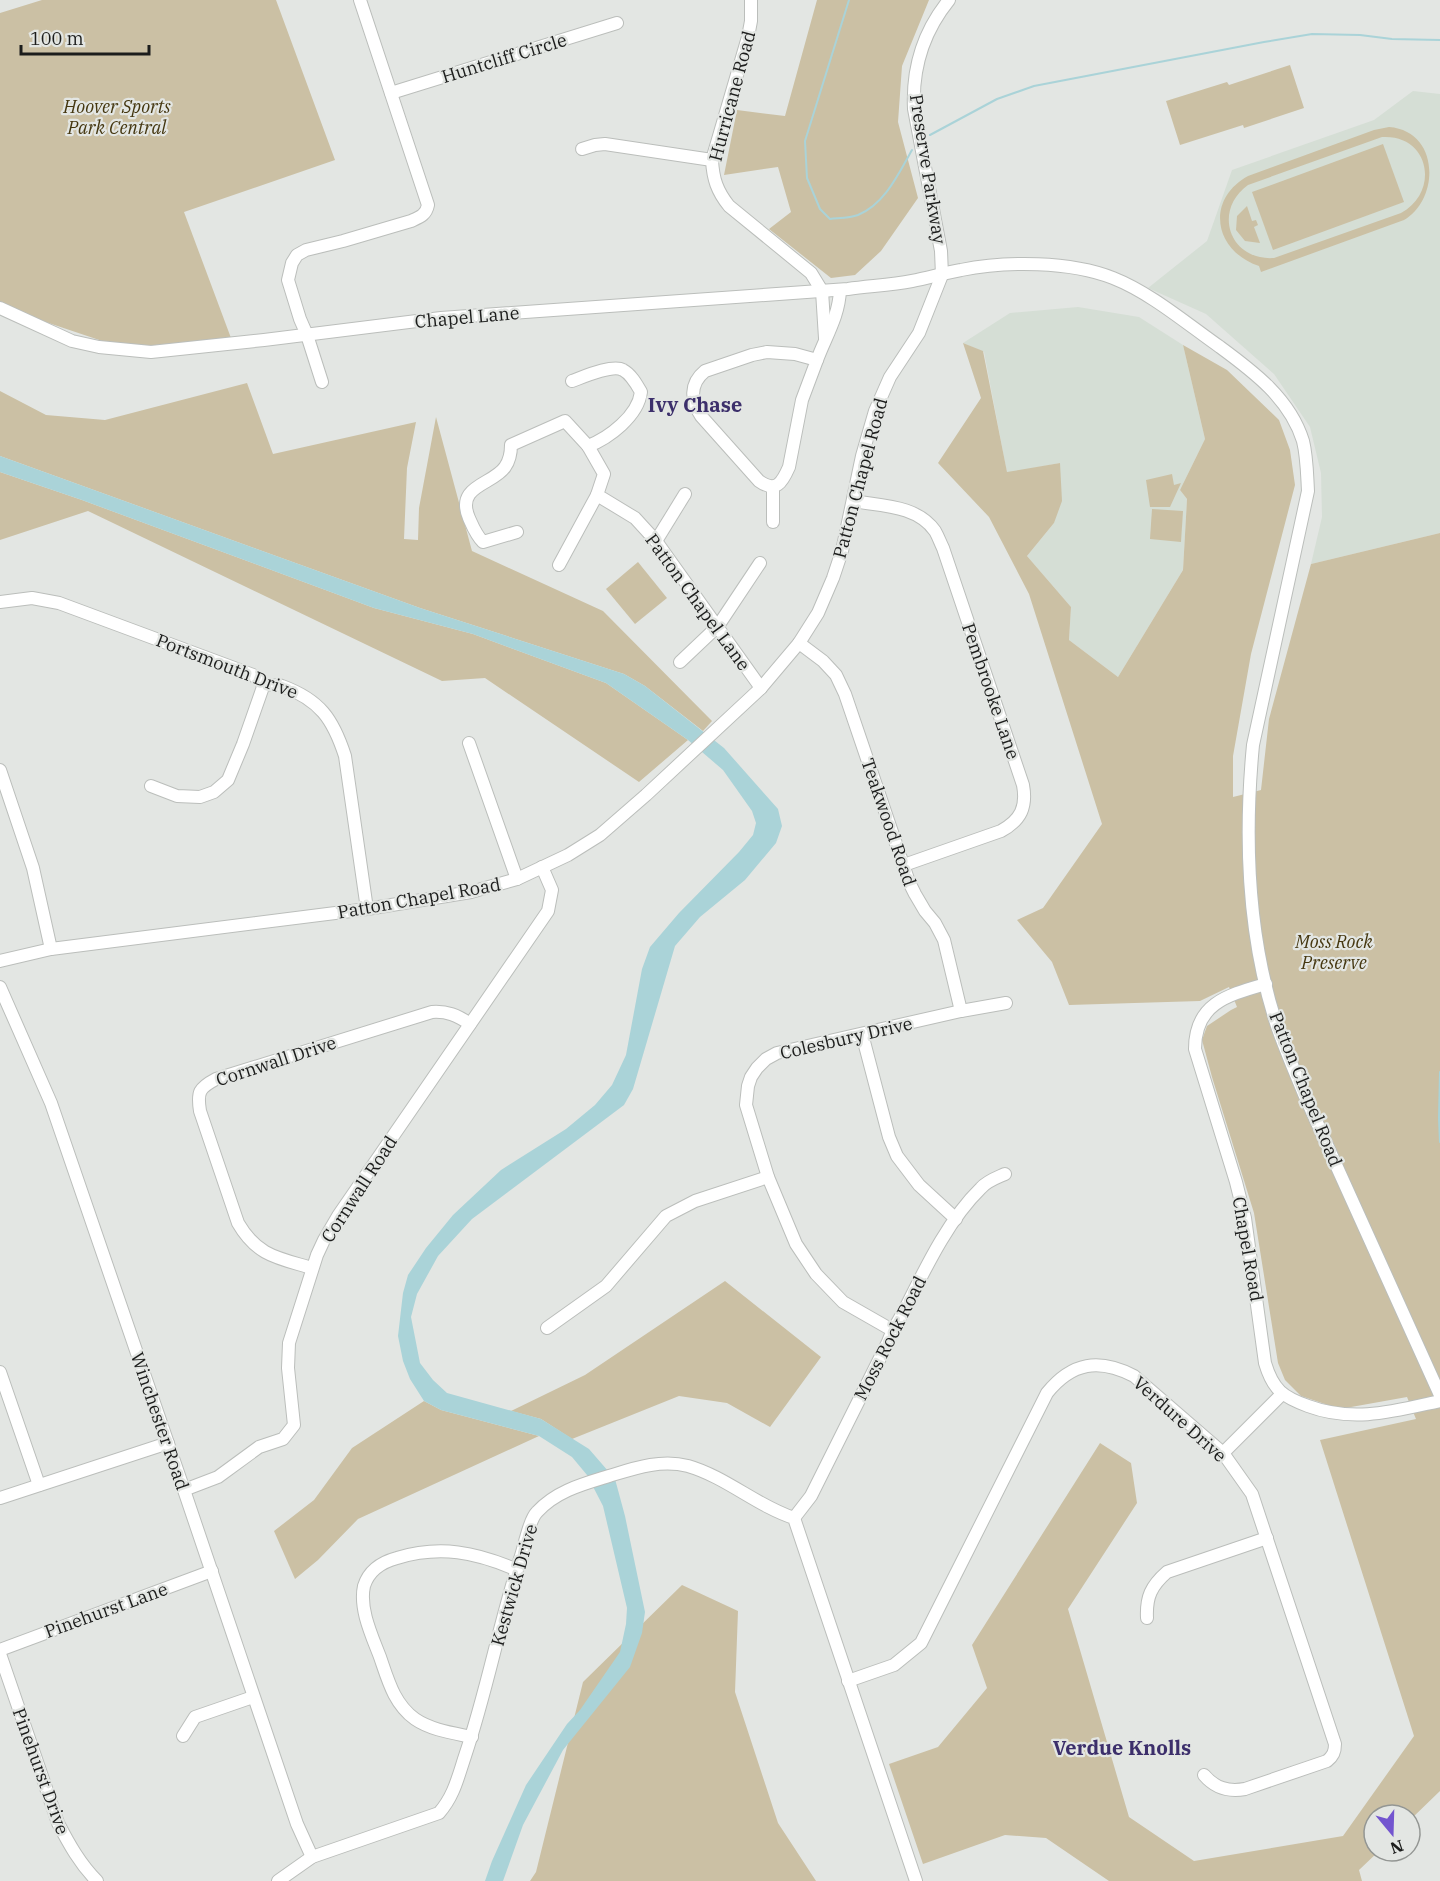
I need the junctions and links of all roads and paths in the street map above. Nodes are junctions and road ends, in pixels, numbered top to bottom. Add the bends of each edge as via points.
1 (360, 0) edge
2 (751, 0) edge
3 (949, 0) edge
4 (617, 23) dead end
5 (392, 93) junction
6 (582, 149) dead end
7 (712, 160) junction
8 (942, 275) junction
9 (840, 290) junction
10 (822, 291) junction
11 (0, 308) edge
12 (307, 335) junction
13 (825, 338) junction
14 (817, 360) junction
15 (572, 381) dead end
16 (322, 382) dead end
17 (588, 446) junction
18 (773, 487) junction
19 (685, 494) dead end
20 (597, 495) junction
21 (853, 501) junction
22 (773, 522) dead end
23 (517, 531) dead end
24 (656, 541) junction
25 (760, 563) dead end
26 (559, 566) dead end
27 (0, 602) edge
28 (718, 626) junction
29 (799, 643) junction
30 (680, 662) dead end
31 (264, 684) junction
32 (760, 688) junction
33 (469, 742) dead end
34 (0, 770) edge
35 (151, 786) dead end
36 (904, 864) junction
37 (542, 867) junction
38 (517, 879) junction
39 (367, 909) junction
40 (51, 949) junction
41 (0, 961) edge
42 (1266, 984) junction
43 (0, 987) edge
44 (1006, 1003) dead end
45 (961, 1011) junction
46 (470, 1024) junction
47 (862, 1034) junction
48 (1005, 1174) dead end
49 (768, 1177) junction
50 (956, 1219) junction
51 (312, 1269) junction
52 (547, 1328) dead end
53 (892, 1330) junction
54 (0, 1372) edge
55 (1282, 1394) junction
56 (1440, 1395) edge
57 (1440, 1401) edge
58 (168, 1443) junction
59 (1223, 1453) junction
60 (39, 1485) junction
61 (184, 1490) junction
62 (0, 1498) edge
63 (794, 1518) junction
64 (1267, 1538) junction
65 (517, 1570) junction
66 (212, 1571) junction
67 (1147, 1618) dead end
68 (0, 1652) edge
69 (848, 1681) junction
70 (253, 1697) junction
71 (183, 1736) dead end
72 (472, 1737) junction
73 (1204, 1775) dead end
74 (312, 1857) junction
75 (97, 1881) edge
76 (278, 1881) edge
77 (916, 1881) edge

1 - 5 street
2 - 7 street, Hurricane Road via 748,37
3 - 8 street, Preserve Parkway via 922,44 913,92
4 - 5 street, Huntcliff Circle
5 - 12 street via 426,195 427,211 411,221 306,249 297,255 288,280
6 - 7 street via 605,144
7 - 10 street, Hurricane Road via 717,188 729,206 811,273
8 - 9 street, Chapel Lane
8 - 21 street, Patton Chapel Road via 919,333 882,393
8 - 42 street, Patton Chapel Road via 962,270 1047,265 1082,268 1114,278 1146,294 1254,373 1274,392 1295,423 1303,441 1308,491 1256,724 1249,782 1248,863
9 - 10 street, Chapel Lane
9 - 13 street via 834,323
10 - 12 street, Chapel Lane via 441,318
10 - 13 street
11 - 12 street, Chapel Lane via 72,341 122,351 177,351
12 - 16 street
13 - 14 street
14 - 18 street via 802,400 789,467
14 - 18 street via 788,353 759,354 712,368 695,382 692,398 701,416 759,481
15 - 17 street via 619,368 641,392 621,425 602,441
17 - 20 street via 604,474
17 - 23 street via 565,421 511,445 511,457 504,470 474,489 467,498 466,512 483,542
18 - 22 street
19 - 24 street
20 - 24 street, Patton Chapel Lane via 635,518
20 - 26 street
21 - 29 street, Patton Chapel Road via 833,578
21 - 36 street, Pembrooke Lane via 915,513 935,531 1024,790 1021,815 1010,826
24 - 28 street, Patton Chapel Lane
25 - 28 street
27 - 31 street, Portsmouth Drive via 32,598 58,603 253,675
28 - 30 street
28 - 32 street, Patton Chapel Lane
29 - 32 street, Patton Chapel Road
29 - 36 street, Teakwood Road via 836,675
31 - 35 street via 228,780 200,797 177,796
31 - 39 street, Portsmouth Drive via 279,685 305,696 323,711 337,732 345,756
32 - 37 street, Patton Chapel Road via 600,835
33 - 38 street
34 - 40 street via 33,868
36 - 45 street, Teakwood Road via 915,894 944,940
37 - 38 street, Patton Chapel Road
37 - 46 street, Cornwall Road via 552,890 548,910
38 - 39 street, Patton Chapel Road via 471,892
39 - 40 street, Patton Chapel Road
40 - 41 street, Patton Chapel Road
42 - 55 street, Chapel Road via 1238,992 1205,1012 1195,1035 1245,1218 1267,1369 1274,1387
42 - 56 street, Patton Chapel Road via 1304,1094
43 - 58 street, Winchester Road via 51,1103
44 - 45 street, Colesbury Drive
45 - 47 street, Colesbury Drive
46 - 51 street, Cornwall Road via 330,1229
46 - 51 street, Cornwall Drive via 453,1014 432,1012 216,1079 200,1090 200,1111 246,1238 266,1254
47 - 49 street, Colesbury Drive via 777,1053 757,1068 748,1086 746,1105
47 - 50 street via 897,1156 919,1185
48 - 50 street, Moss Rock Road via 981,1188
49 - 52 street via 695,1201 666,1216 606,1286
49 - 53 street, Colesbury Drive via 796,1244 816,1274 843,1302
50 - 53 street, Moss Rock Road
51 - 61 street, Cornwall Road via 289,1343 294,1425 283,1439 259,1447 218,1477
53 - 63 street, Moss Rock Road via 811,1496
54 - 60 street
55 - 57 street via 1316,1409 1354,1416
55 - 59 street
58 - 60 street
58 - 61 street, Winchester Road
59 - 64 street, Verdure Drive via 1252,1494
59 - 69 street, Verdure Drive via 1134,1376 1118,1368 1094,1364 1072,1370 1047,1393 921,1643 894,1665
60 - 62 street
61 - 66 street, Winchester Road
63 - 65 street, Kestwick Drive via 775,1512 719,1479 688,1466 662,1462 580,1485 553,1498 535,1514
63 - 69 street
64 - 67 street via 1167,1572 1152,1589
64 - 73 street, Verdure Drive via 1335,1751 1320,1764 1238,1791 1217,1787
65 - 72 street, Kestwick Drive
65 - 72 street via 435,1550 385,1561 371,1572 364,1587 369,1626 393,1693 416,1719 430,1727
66 - 68 street, Pinehurst Lane
66 - 70 street, Winchester Road
68 - 75 street, Pinehurst Drive via 58,1823 68,1844
69 - 77 street
70 - 71 street via 195,1717
70 - 74 street, Winchester Road
72 - 74 street, Kestwick Drive via 450,1801 439,1813
74 - 76 street, Kestwick Drive

